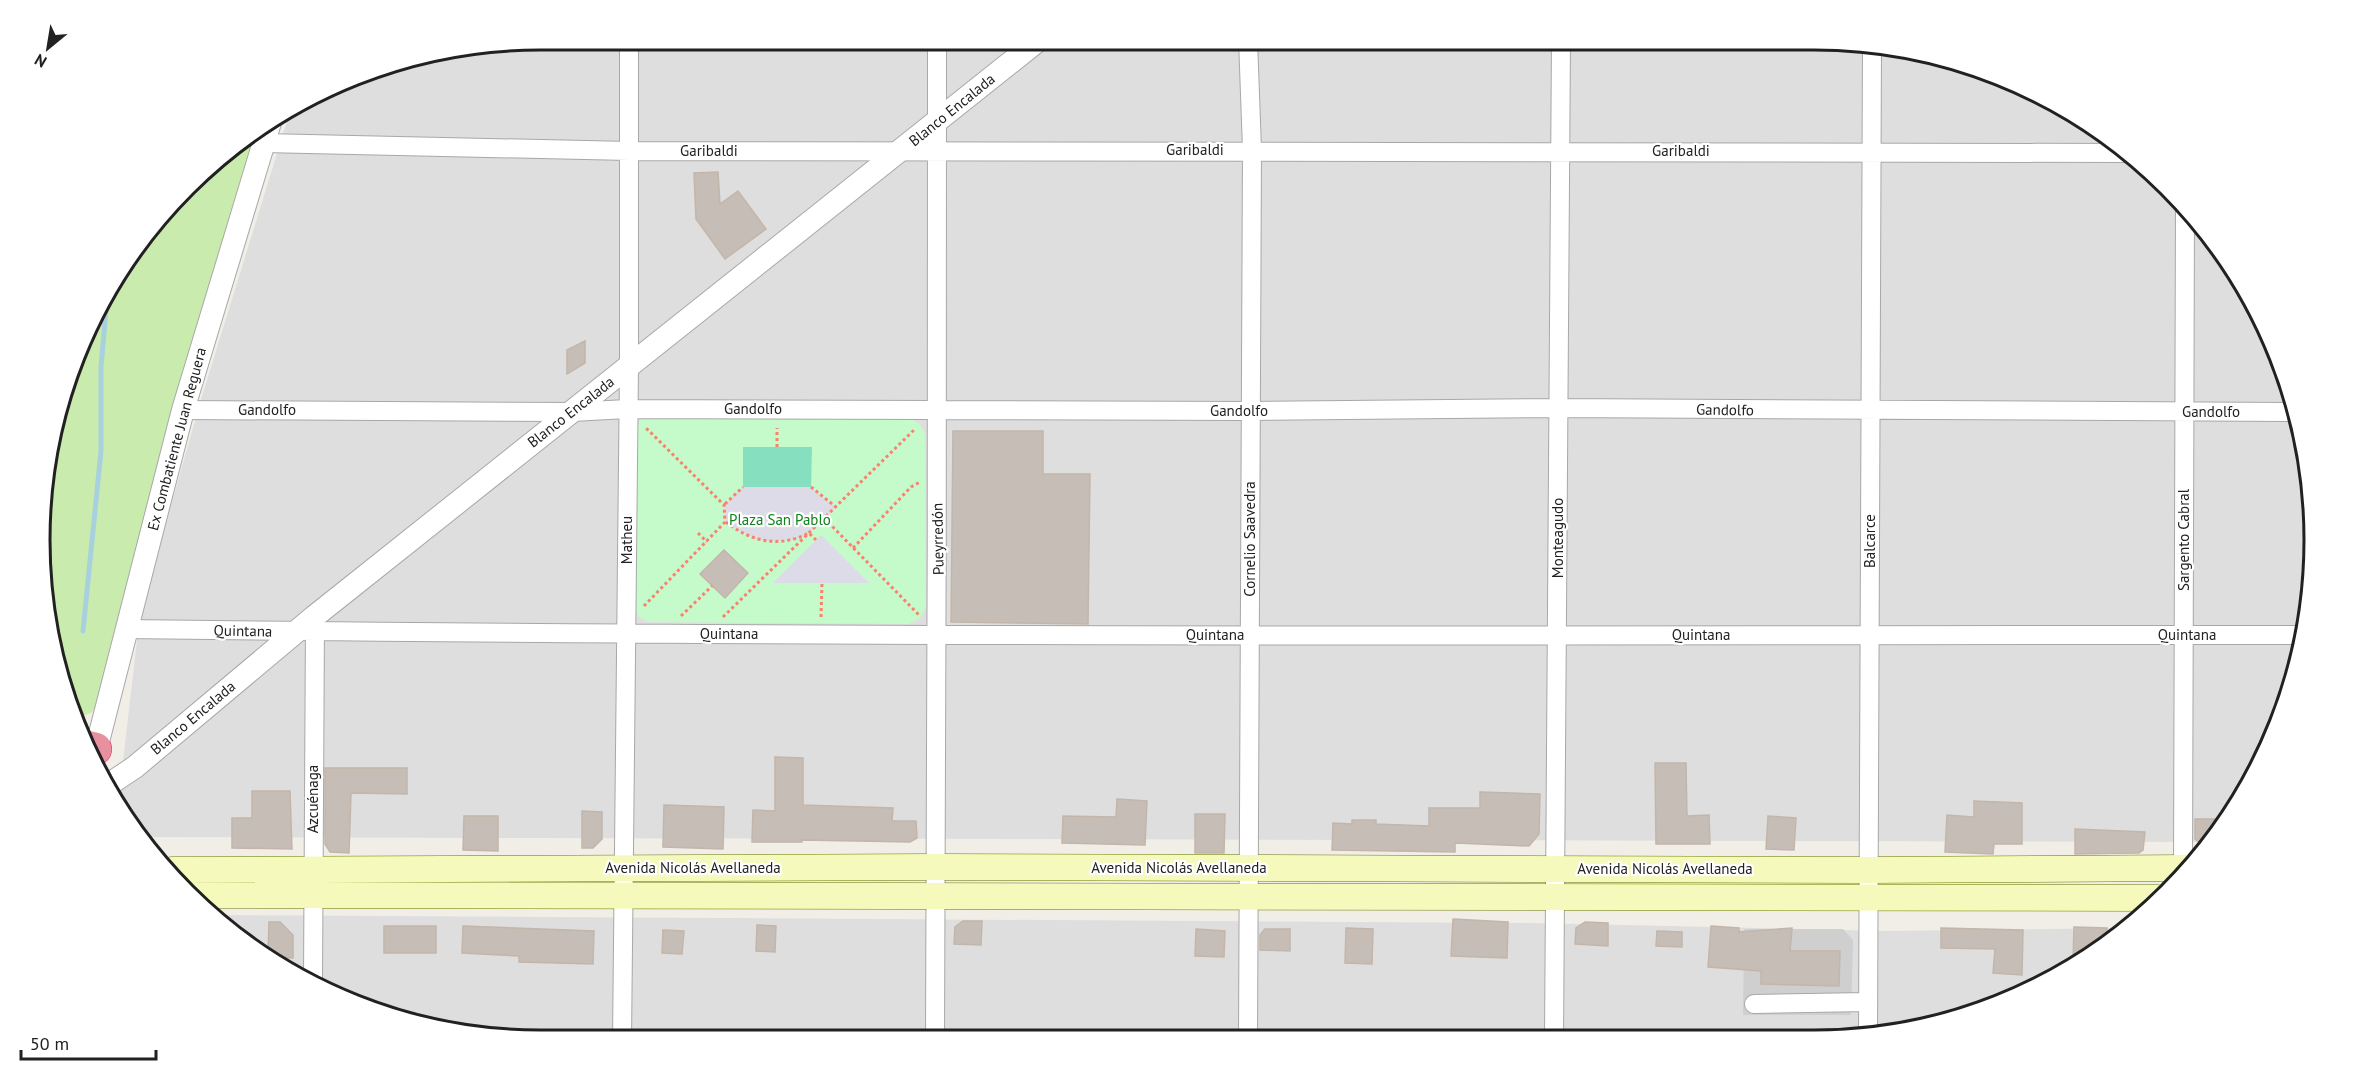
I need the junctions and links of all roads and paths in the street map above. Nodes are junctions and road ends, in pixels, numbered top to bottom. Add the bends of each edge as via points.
1 (629, 50) edge
2 (937, 50) edge
3 (1026, 50) edge
4 (1248, 50) edge
5 (1562, 50) edge
6 (1872, 54) edge
7 (937, 122) junction
8 (267, 132) edge
9 (263, 143) junction
10 (629, 150) junction
11 (1252, 150) junction
12 (900, 151) junction
13 (937, 151) junction
14 (1561, 151) junction
15 (1871, 152) junction
16 (2114, 153) edge
17 (2185, 221) edge
18 (629, 366) junction
19 (1559, 408) junction
20 (627, 409) junction
21 (936, 409) junction
22 (183, 410) junction
23 (1251, 411) junction
24 (1870, 411) junction
25 (572, 412) junction
26 (2184, 412) junction
27 (2287, 412) edge
28 (937, 472) junction
29 (743, 487) dead end
30 (812, 487) dead end
31 (724, 505) junction
32 (836, 507) junction
33 (824, 518) junction
34 (725, 522) junction
35 (698, 533) dead end
36 (809, 533) junction
37 (816, 540) dead end
38 (707, 542) junction
39 (853, 548) junction
40 (822, 583) dead end
41 (712, 586) dead end
42 (308, 627) junction
43 (125, 629) junction
44 (626, 629) junction
45 (663, 633) junction
46 (705, 634) junction
47 (821, 634) junction
48 (938, 634) junction
49 (2294, 634) edge
50 (1250, 635) junction
51 (1557, 635) junction
52 (1869, 635) junction
53 (2184, 635) junction
54 (94, 743) edge
55 (113, 782) edge
56 (2184, 861) edge
57 (937, 867) junction
58 (1249, 868) junction
59 (1555, 868) junction
60 (622, 869) junction
61 (177, 870) edge
62 (313, 870) junction
63 (1868, 870) junction
64 (2176, 870) edge
65 (624, 895) junction
66 (203, 896) edge
67 (936, 896) junction
68 (1249, 896) junction
69 (313, 897) junction
70 (1555, 897) junction
71 (1869, 897) junction
72 (2148, 898) edge
73 (314, 975) edge
74 (1868, 1002) junction
75 (1754, 1004) dead end
76 (1868, 1027) edge
77 (622, 1030) edge
78 (935, 1030) edge
79 (1248, 1030) edge
80 (1554, 1030) edge

1 - 10 street, Matheu
2 - 7 street, Pueyrredón
3 - 7 street, Blanco Encalada
4 - 11 street, Cornelio Saavedra
5 - 14 street, Monteagudo
6 - 15 street, Balcarce
7 - 12 street, Blanco Encalada
7 - 13 street, Pueyrredón
8 - 9 street, Ex Combatiente Juan Reguera
9 - 10 street, Garibaldi
9 - 22 street, Ex Combatiente Juan Reguera
10 - 12 street, Garibaldi
10 - 18 street, Matheu
11 - 13 street, Garibaldi
11 - 14 street, Garibaldi
11 - 23 street, Cornelio Saavedra
12 - 13 street, Garibaldi
12 - 18 street, Blanco Encalada
13 - 21 street, Pueyrredón
14 - 15 street, Garibaldi
14 - 19 street, Monteagudo
15 - 16 street, Garibaldi
15 - 24 street, Balcarce
17 - 26 street, Sargento Cabral
18 - 20 street, Matheu
18 - 25 street, Blanco Encalada
19 - 23 street, Gandolfo
19 - 24 street, Gandolfo
19 - 51 street, Monteagudo
20 - 21 street, Gandolfo
20 - 25 street, Gandolfo
20 - 31 path
20 - 44 street, Matheu
21 - 23 street, Gandolfo
21 - 28 street, Pueyrredón
21 - 32 path
22 - 25 street, Gandolfo
22 - 43 street, Ex Combatiente Juan Reguera
23 - 50 street, Cornelio Saavedra
24 - 26 street, Gandolfo
24 - 52 street, Balcarce
25 - 42 street, Blanco Encalada
26 - 27 street, Gandolfo
26 - 53 street, Sargento Cabral
28 - 39 path via 911,487
28 - 48 street, Pueyrredón
29 - 31 path
30 - 32 path
31 - 34 path
32 - 33 path
33 - 36 path
33 - 39 path
34 - 36 path via 741,533 768,542 795,540
34 - 38 path
35 - 38 path
36 - 37 path
36 - 46 path
38 - 44 path
39 - 48 path
40 - 47 path
41 - 45 path
42 - 43 street, Quintana
42 - 44 street, Quintana
42 - 55 street, Blanco Encalada
42 - 62 street, Azcuénaga
43 - 54 street, Ex Combatiente Juan Reguera
44 - 45 street, Quintana
44 - 60 street, Matheu
45 - 46 street, Quintana
46 - 47 street, Quintana
47 - 48 street, Quintana
48 - 50 street, Quintana
48 - 57 street, Pueyrredón
49 - 53 street, Quintana
50 - 51 street, Quintana
50 - 58 street, Cornelio Saavedra
51 - 52 street, Quintana
51 - 59 street, Monteagudo
52 - 53 street, Quintana
52 - 63 street, Balcarce
53 - 56 street, Sargento Cabral
57 - 58 main road, Avenida Nicolás Avellaneda
57 - 60 main road, Avenida Nicolás Avellaneda
57 - 67 street, Pueyrredón
58 - 59 main road, Avenida Nicolás Avellaneda
58 - 68 street, Cornelio Saavedra
59 - 63 main road, Avenida Nicolás Avellaneda
59 - 70 street, Monteagudo
60 - 62 main road, Avenida Nicolás Avellaneda
60 - 65 street, Matheu
61 - 62 main road, Avenida Nicolás Avellaneda
62 - 69 street, Azcuénaga
63 - 64 main road, Avenida Nicolás Avellaneda
63 - 71 street, Balcarce
65 - 67 main road, Avenida Nicolás Avellaneda
65 - 69 main road, Avenida Nicolás Avellaneda
65 - 77 street, Matheu
66 - 69 main road, Avenida Nicolás Avellaneda
67 - 68 main road, Avenida Nicolás Avellaneda
67 - 78 street, Pueyrredón
68 - 70 main road, Avenida Nicolás Avellaneda
68 - 79 street, Cornelio Saavedra
69 - 73 street, Azcuénaga
70 - 71 main road, Avenida Nicolás Avellaneda
70 - 80 street, Monteagudo
71 - 72 main road, Avenida Nicolás Avellaneda
71 - 74 street, Balcarce
74 - 75 street
74 - 76 street, Balcarce

